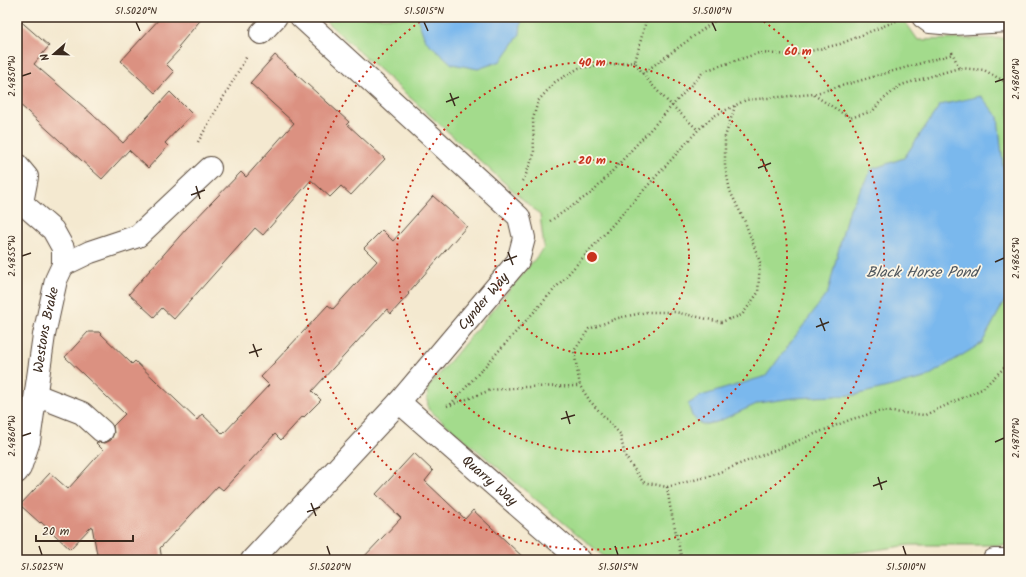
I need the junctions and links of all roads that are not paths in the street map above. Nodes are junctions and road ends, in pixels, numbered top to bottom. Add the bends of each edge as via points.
1 (276, 17) edge
2 (301, 17) edge
3 (923, 17) edge
4 (1009, 21) edge
5 (261, 33) road end
6 (17, 165) edge
7 (210, 168) dead end
8 (19, 204) edge
9 (63, 265) junction
10 (36, 395) junction
11 (406, 408) junction
12 (102, 431) dead end
13 (17, 472) edge
14 (252, 560) edge
15 (580, 560) edge
16 (994, 560) edge
17 (1009, 560) edge

1 - 5 street
2 - 11 street, Cynder Way via 519,217 524,238 518,261
3 - 4 street via 930,22 953,24
6 - 8 street via 27,177
7 - 9 street via 138,236 90,252
8 - 9 street, Westons Brake via 53,230 63,248
9 - 10 street, Westons Brake via 56,280 44,335
10 - 12 street via 82,413
10 - 13 street, Westons Brake via 29,441
11 - 14 street, Cynder Way
11 - 15 street, Quarry Way
16 - 17 street

